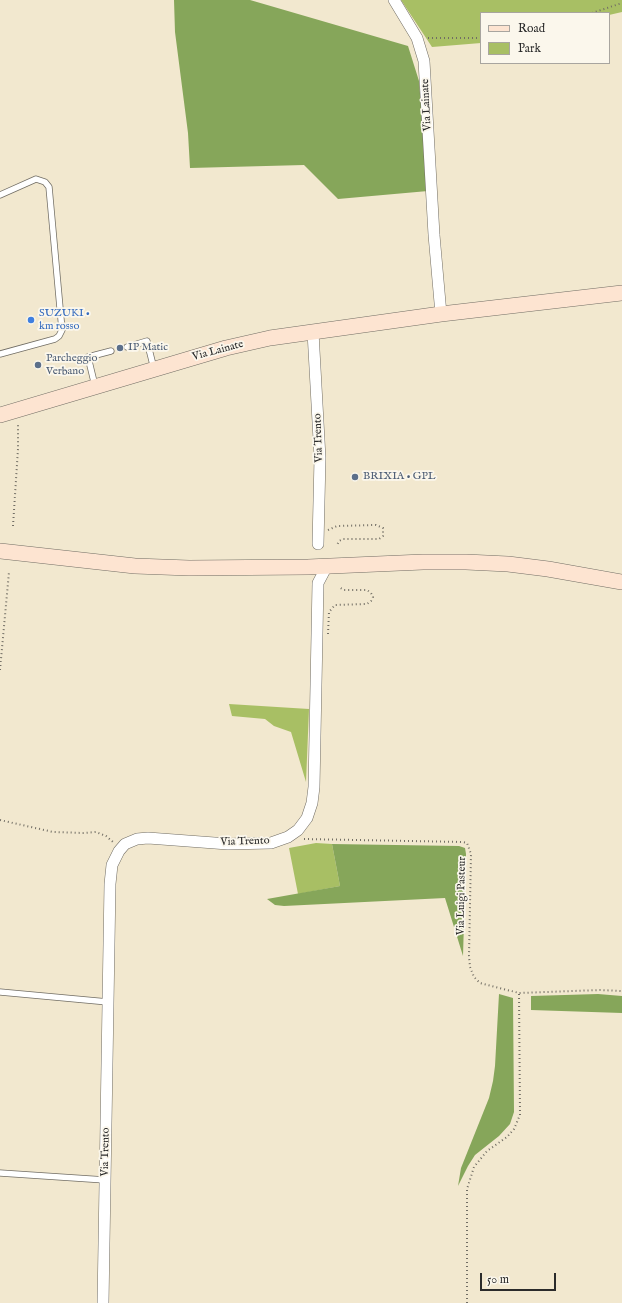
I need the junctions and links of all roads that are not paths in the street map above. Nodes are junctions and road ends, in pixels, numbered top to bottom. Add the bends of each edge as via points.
1 (394, 0) edge
2 (0, 196) edge
3 (622, 293) edge
4 (441, 314) junction
5 (313, 332) junction
6 (127, 346) dead end
7 (111, 351) dead end
8 (0, 354) edge
9 (154, 369) junction
10 (96, 386) junction
11 (0, 415) edge
12 (318, 544) dead end
13 (0, 551) edge
14 (327, 566) junction
15 (308, 567) junction
16 (622, 582) edge
17 (318, 583) junction
18 (0, 992) edge
19 (109, 1002) junction
20 (0, 1173) edge
21 (105, 1180) junction
22 (103, 1303) edge

1 - 4 street, Via Lainate via 418,40 424,61
2 - 8 lane via 36,179 45,182 49,187 62,330 55,339
3 - 4 main road, Via Lainate
4 - 5 main road, Via Lainate
5 - 9 main road, Via Lainate via 226,348
5 - 12 street, Via Trento via 320,458
6 - 9 lane via 147,341
7 - 10 lane via 88,357
9 - 10 main road, Via Lainate
10 - 11 main road, Via Lainate
13 - 15 main road via 135,566
14 - 15 main road
14 - 16 main road via 424,562 508,564
14 - 17 street
15 - 17 street
17 - 19 street, Via Trento via 314,787 307,818 298,830 288,837 271,843 228,844 148,838 125,844 119,851 111,872
18 - 19 lane
19 - 21 street, Via Trento
20 - 21 lane
21 - 22 street, Via Trento

